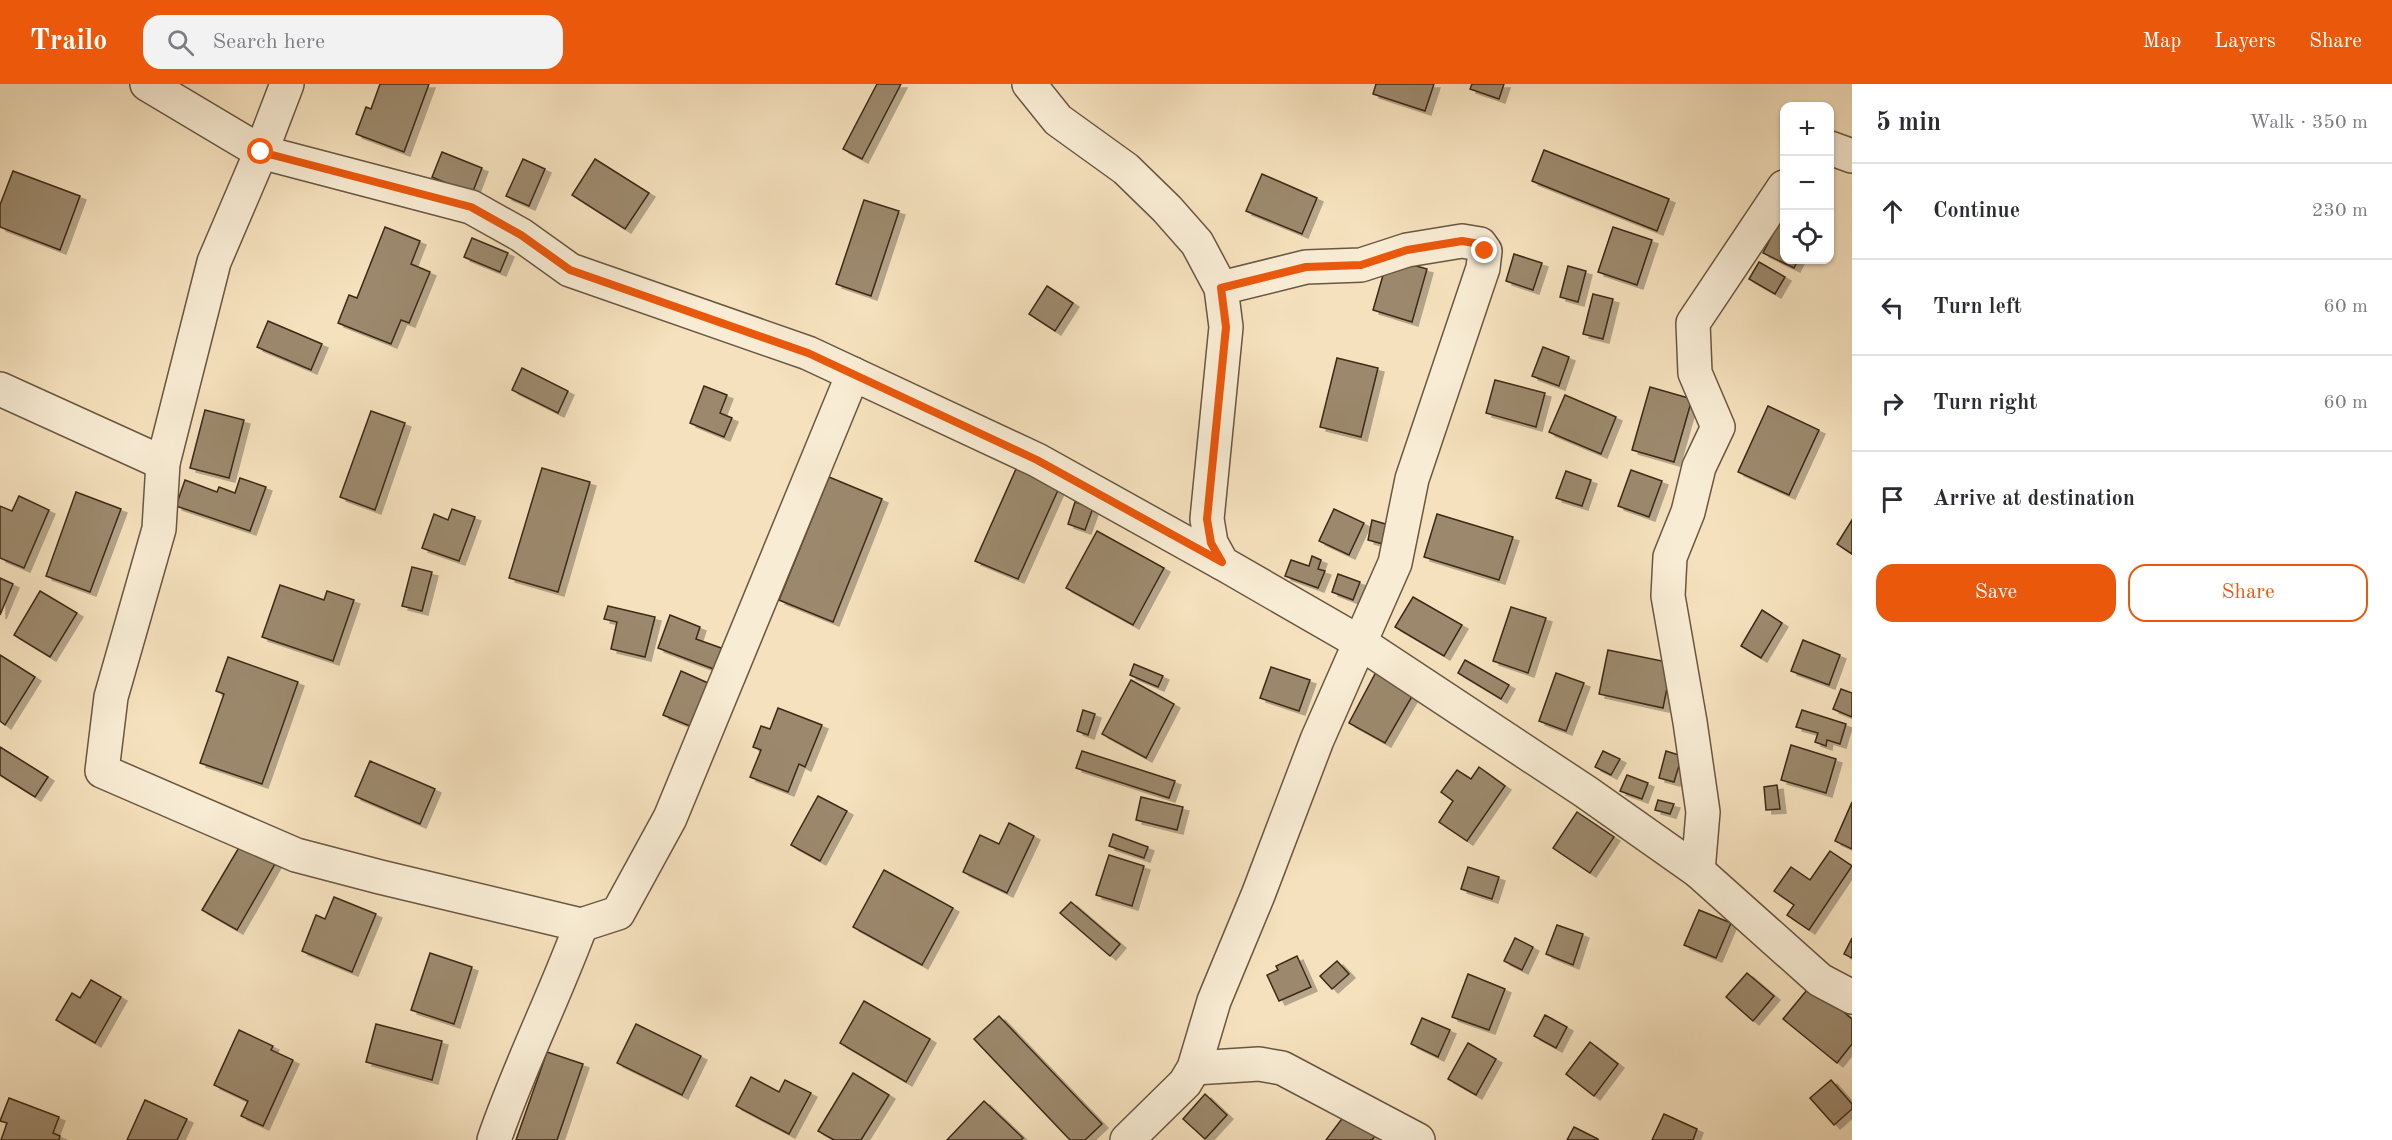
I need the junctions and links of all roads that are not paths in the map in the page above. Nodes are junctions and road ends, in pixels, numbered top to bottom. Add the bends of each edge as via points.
1 (147, 84) edge
2 (287, 84) edge
3 (1029, 84) edge
4 (1834, 149) edge
5 (261, 152) junction
6 (1852, 156) edge
7 (1780, 194) edge
8 (1221, 288) junction
9 (853, 374) junction
10 (0, 389) edge
11 (163, 463) junction
12 (1222, 562) junction
13 (1359, 642) junction
14 (1698, 871) junction
15 (581, 925) junction
16 (1852, 997) edge
17 (1194, 1068) junction
18 (494, 1140) edge
19 (1127, 1140) edge
20 (1418, 1140) edge

1 - 5 street
2 - 5 street
3 - 8 street via 1058,120 1125,169 1167,209 1197,243
4 - 6 street
5 - 9 street via 471,207 521,235 570,270 808,353
5 - 11 street via 214,262
7 - 14 street via 1692,323 1695,373 1718,427 1699,467 1688,512 1670,557 1668,596 1703,812
8 - 12 street via 1226,327 1207,519 1211,543
8 - 13 street via 1306,267 1361,265 1407,250 1462,241 1480,244 1485,251 1483,268 1412,479 1395,563
9 - 12 street via 1037,460
9 - 15 street via 670,818 618,913
10 - 11 street
11 - 15 street via 159,529 111,697 102,771 296,855
12 - 13 street
13 - 14 street
13 - 17 street via 1214,1001
14 - 16 street via 1820,980
15 - 18 street via 516,1076
17 - 19 street via 1185,1083
17 - 20 street via 1259,1064 1282,1068

